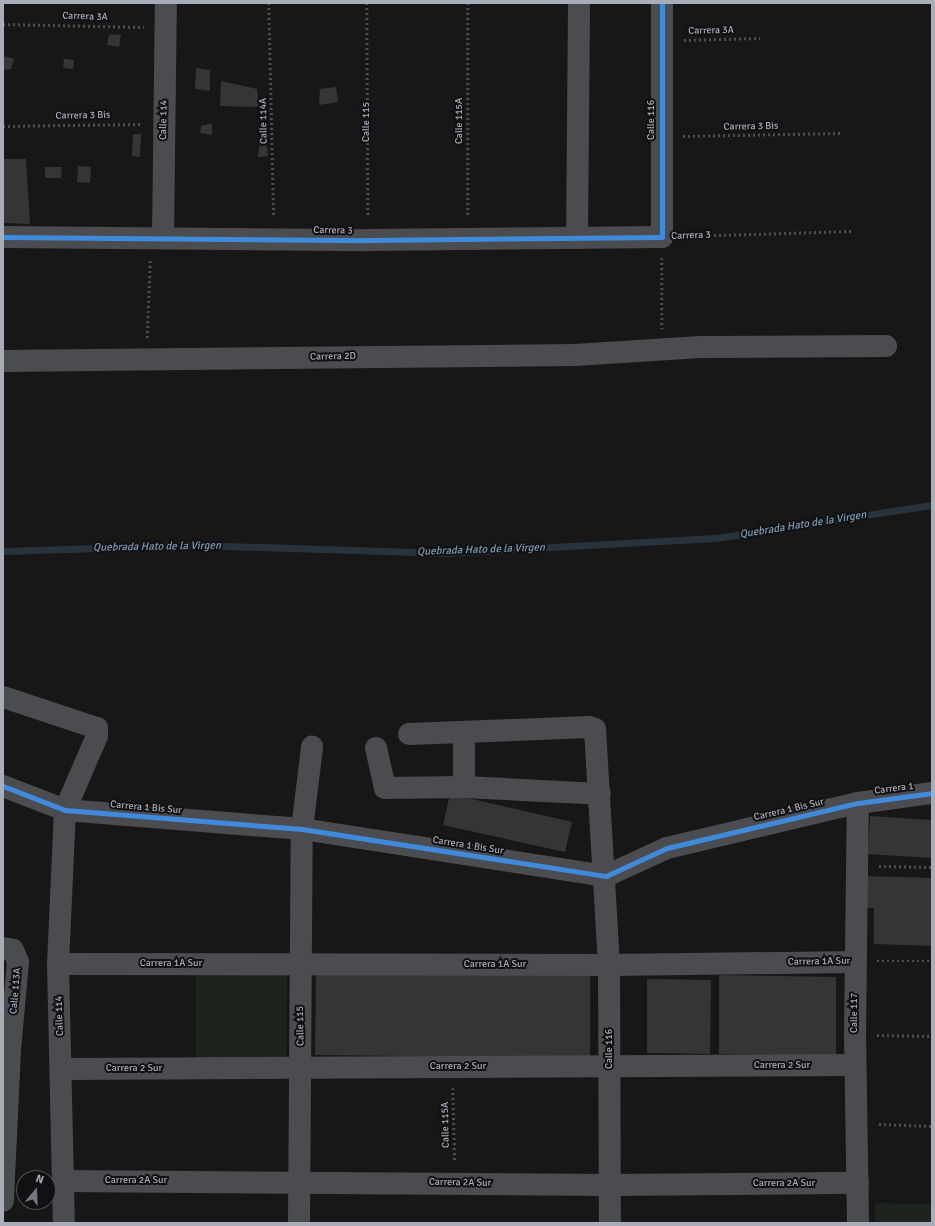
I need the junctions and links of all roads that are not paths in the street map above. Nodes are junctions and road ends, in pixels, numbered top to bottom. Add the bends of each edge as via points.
1 (166, 3) edge
2 (578, 3) edge
3 (662, 3) edge
4 (3, 237) edge
5 (157, 237) junction
6 (662, 237) joint
7 (577, 238) junction
8 (886, 346) dead end
9 (3, 361) edge
10 (3, 697) edge
11 (464, 732) junction
12 (409, 734) dead end
13 (312, 747) dead end
14 (376, 748) dead end
15 (3, 786) edge
16 (464, 788) junction
17 (932, 793) edge
18 (600, 794) junction
19 (858, 803) junction
20 (65, 810) junction
21 (302, 829) junction
22 (606, 876) junction
23 (8, 949) edge
24 (855, 962) junction
25 (300, 963) junction
26 (58, 964) junction
27 (609, 965) junction
28 (855, 1065) junction
29 (610, 1066) junction
30 (302, 1068) junction
31 (62, 1069) junction
32 (300, 1180) junction
33 (63, 1181) junction
34 (858, 1183) junction
35 (610, 1185) junction
36 (3, 1201) edge
37 (64, 1223) edge
38 (299, 1223) edge
39 (610, 1223) edge
40 (858, 1223) edge

1 - 5 street, Calle 114 via 164,124
2 - 7 street
3 - 6 street, Calle 116
4 - 5 street, Carrera 3
5 - 7 street, Carrera 3 via 368,240
6 - 7 street, Carrera 3
8 - 9 street, Carrera 2D via 662,350 575,355
10 - 20 street via 96,728 97,736
11 - 12 street
11 - 16 street
11 - 18 street, Calle 116 via 589,727 595,729
13 - 21 street, Calle 115
14 - 16 street via 385,788
15 - 20 street, Carrera 1 Bis Sur
16 - 18 street
17 - 19 street, Carrera 1
18 - 22 street, Calle 116
19 - 22 street, Carrera 1 Bis Sur via 667,848
19 - 24 street, Calle 117
20 - 21 street, Carrera 1 Bis Sur
20 - 26 street, Calle 114
21 - 22 street, Carrera 1 Bis Sur
21 - 25 street, Calle 115
22 - 27 street, Calle 116
23 - 36 street, Calle 113A via 18,962 10,1050
24 - 27 street, Carrera 1A Sur
24 - 28 street, Calle 117
25 - 26 street, Carrera 1A Sur
25 - 27 street, Carrera 1A Sur
25 - 30 street, Calle 115
26 - 31 street, Calle 114
27 - 29 street, Calle 116
28 - 29 street, Carrera 2 Sur
28 - 34 street, Calle 117
29 - 30 street, Carrera 2 Sur
29 - 35 street, Calle 116
30 - 31 street, Carrera 2 Sur
30 - 32 street, Calle 115
31 - 33 street, Calle 114
32 - 33 street, Carrera 2A Sur
32 - 35 street, Carrera 2A Sur
32 - 38 street, Calle 115
33 - 37 street, Calle 114
34 - 35 street, Carrera 2A Sur
34 - 40 street, Calle 117
35 - 39 street, Calle 116

